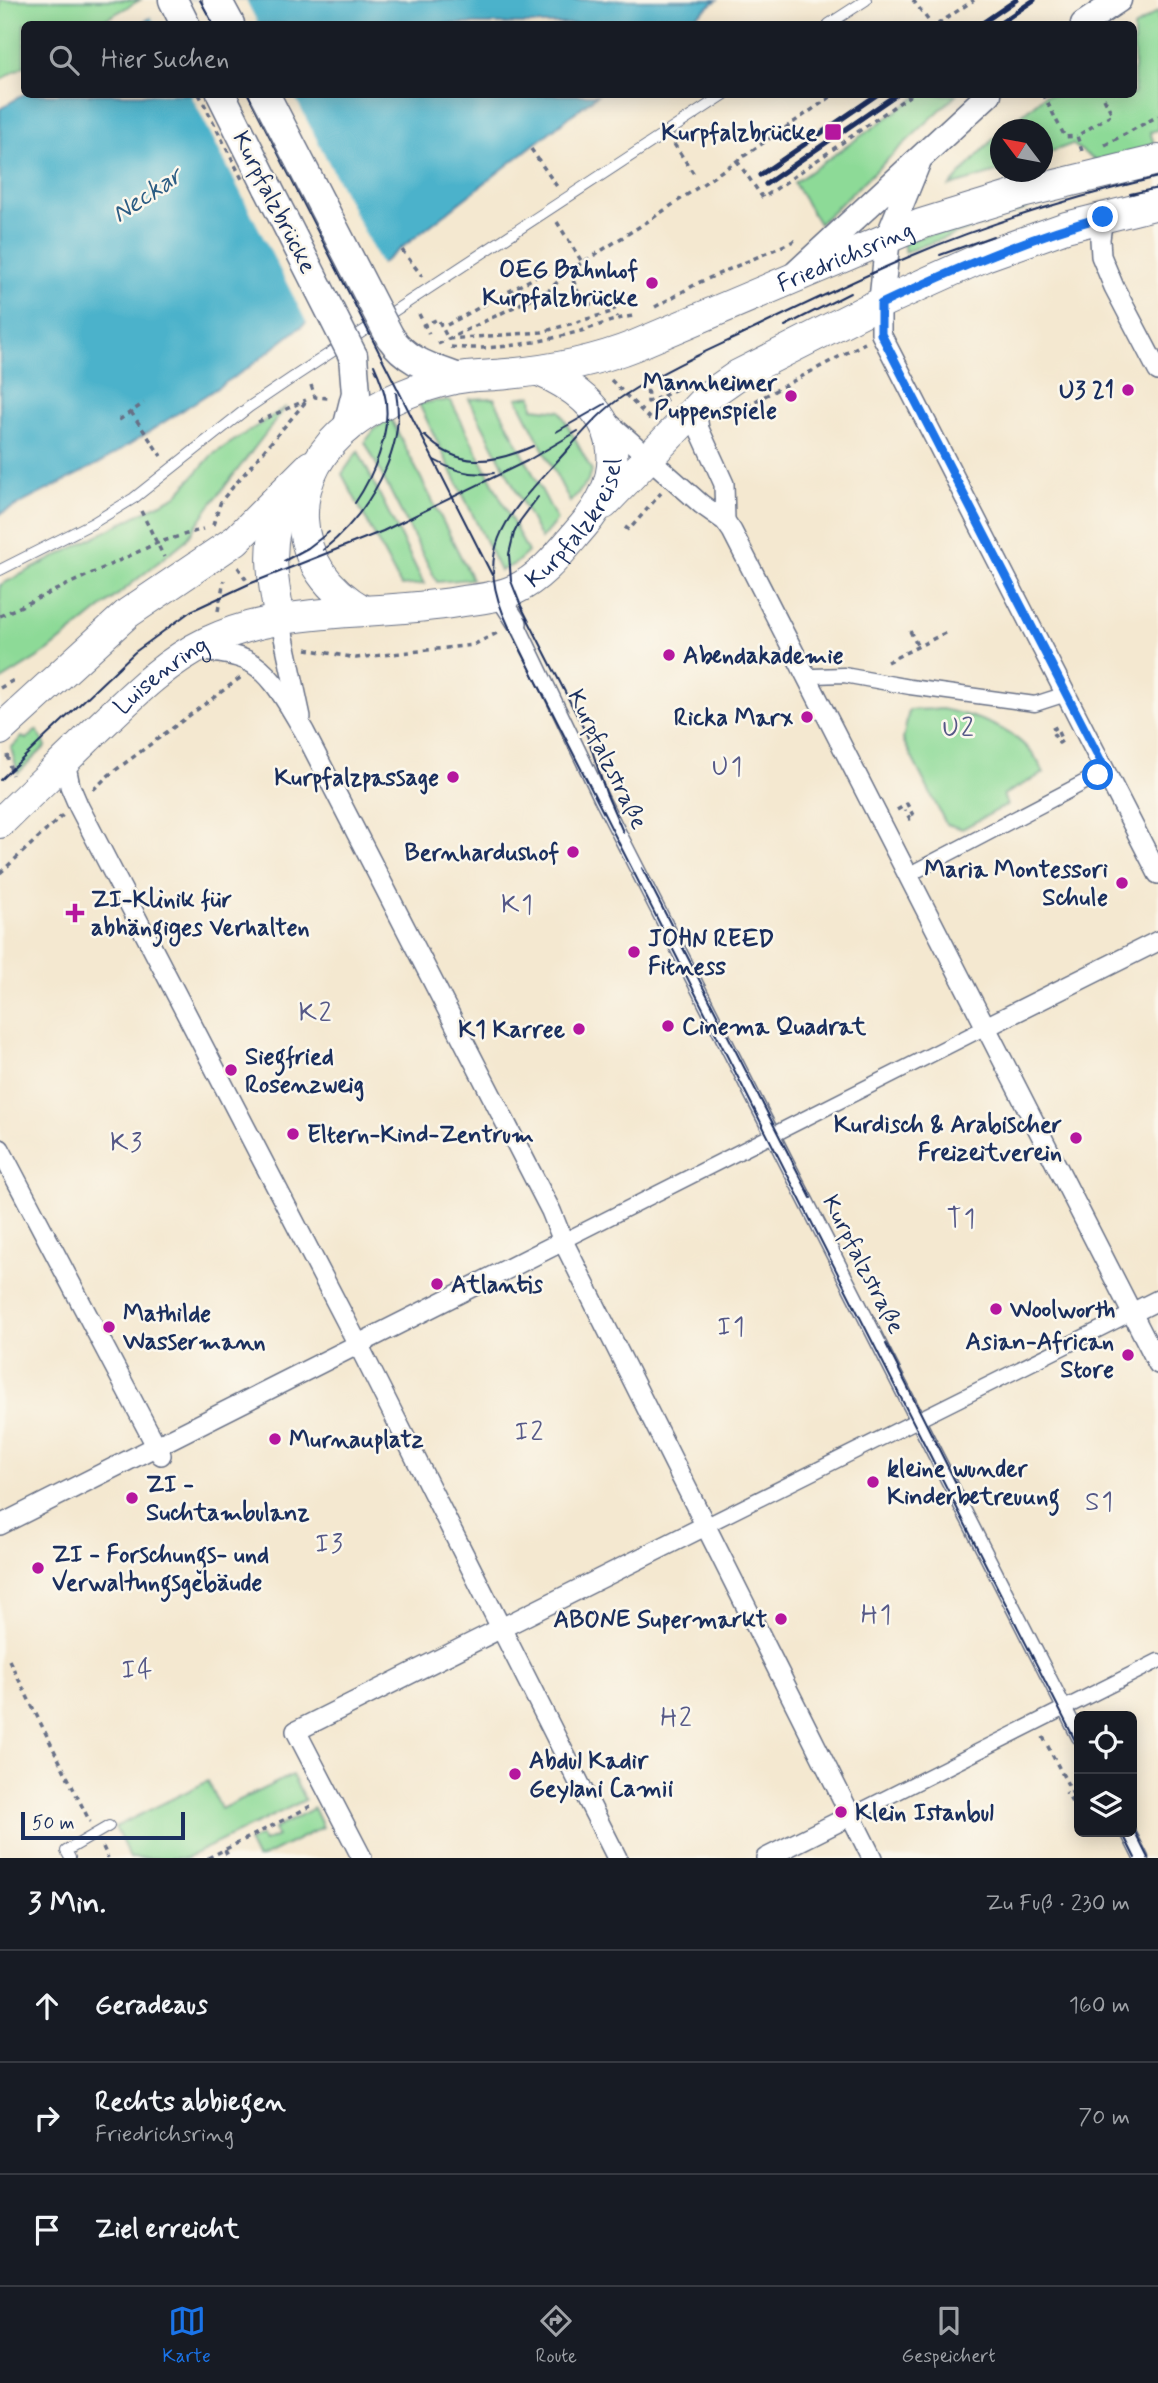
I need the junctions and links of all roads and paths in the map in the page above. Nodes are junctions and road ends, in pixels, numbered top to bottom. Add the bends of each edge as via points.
1 (173, 0) edge
2 (217, 0) edge
3 (866, 0) edge
4 (914, 0) edge
5 (974, 0) edge
6 (1119, 0) edge
7 (184, 21) edge
8 (228, 21) edge
9 (834, 21) edge
10 (929, 21) edge
11 (942, 21) edge
12 (1088, 21) edge
13 (223, 98) edge
14 (267, 98) edge
15 (719, 98) edge
16 (829, 98) edge
17 (906, 98) edge
18 (985, 98) edge
19 (1045, 98) edge
20 (1104, 98) edge
21 (1077, 136) junction
22 (671, 140) dead end
23 (531, 149) dead end
24 (920, 156) junction
25 (1084, 156) dead end
26 (1158, 160) edge
27 (737, 161) junction
28 (696, 177) dead end
29 (565, 198) junction
30 (1158, 205) edge
31 (1103, 217) junction
32 (556, 221) dead end
33 (888, 237) junction
34 (402, 250) dead end
35 (582, 262) junction
36 (569, 271) junction
37 (791, 278) junction
38 (431, 288) junction
39 (413, 301) junction
40 (870, 309) junction
41 (615, 312) junction
42 (618, 318) junction
43 (447, 325) dead end
44 (424, 326) junction
45 (579, 332) junction
46 (429, 334) dead end
47 (448, 338) junction
48 (863, 344) dead end
49 (436, 345) dead end
50 (454, 348) dead end
51 (627, 349) junction
52 (595, 360) junction
53 (539, 371) junction
54 (1158, 371) edge
55 (459, 378) junction
56 (318, 381) dead end
57 (331, 398) dead end
58 (307, 400) dead end
59 (144, 402) dead end
60 (594, 409) junction
61 (131, 412) junction
62 (119, 419) dead end
63 (347, 429) junction
64 (671, 441) junction
65 (153, 444) dead end
66 (325, 450) junction
67 (291, 487) junction
68 (134, 498) junction
69 (656, 499) dead end
70 (725, 521) junction
71 (587, 522) junction
72 (625, 527) dead end
73 (157, 543) junction
74 (226, 548) junction
75 (166, 562) dead end
76 (200, 564) junction
77 (0, 570) edge
78 (248, 584) dead end
79 (499, 595) junction
80 (365, 611) junction
81 (0, 615) edge
82 (280, 618) junction
83 (517, 623) joint
84 (246, 626) junction
85 (910, 631) dead end
86 (945, 633) dead end
87 (918, 647) junction
88 (192, 650) junction
89 (887, 662) dead end
90 (257, 666) junction
91 (814, 676) dead end
92 (1066, 694) junction
93 (304, 731) junction
94 (3, 739) edge
95 (65, 761) junction
96 (1106, 771) junction
97 (14, 781) dead end
98 (77, 804) junction
99 (0, 822) edge
100 (0, 873) edge
101 (1158, 874) edge
102 (908, 875) junction
103 (1158, 941) edge
104 (986, 1027) junction
105 (773, 1134) junction
106 (0, 1149) edge
107 (563, 1241) junction
108 (1158, 1300) edge
109 (1132, 1313) junction
110 (358, 1345) junction
111 (1158, 1364) edge
112 (918, 1420) junction
113 (158, 1451) junction
114 (202, 1506) dead end
115 (188, 1513) dead end
116 (0, 1525) edge
117 (705, 1526) junction
118 (500, 1628) junction
119 (9, 1660) dead end
120 (1158, 1661) edge
121 (1064, 1708) junction
122 (1036, 1722) junction
123 (1074, 1727) edge
124 (1066, 1792) dead end
125 (330, 1796) junction
126 (850, 1816) junction
127 (109, 1826) dead end
128 (96, 1834) junction
129 (1130, 1837) edge
130 (225, 1850) junction
131 (70, 1858) edge
132 (108, 1858) edge
133 (208, 1858) edge
134 (229, 1858) edge
135 (362, 1858) edge
136 (618, 1858) edge
137 (766, 1858) edge
138 (872, 1858) edge
139 (1141, 1858) edge

1 - 7 main road
2 - 8 main road
3 - 9 lane
4 - 10 path
5 - 11 path
6 - 12 street
13 - 63 main road, Kurpfalzbrücke, bridge via 353,356 356,393
14 - 55 main road, Kurpfalzbrücke, bridge via 390,337 412,360
15 - 29 lane
16 - 27 path
17 - 27 path via 763,198
18 - 24 street
19 - 21 path via 1065,137
20 - 21 path via 1112,114
21 - 25 path
22 - 28 path
23 - 29 path
24 - 33 street
24 - 37 street
26 - 33 main road, Friedrichsring via 1022,193
27 - 35 path
29 - 38 lane
30 - 31 main road
31 - 40 main road via 985,256
31 - 54 street via 1101,256
32 - 35 path
33 - 37 main road, Friedrichsring
33 - 40 street
34 - 38 path
35 - 36 path
36 - 41 path via 584,304 611,301
36 - 43 path via 541,274
36 - 47 path via 549,290
37 - 51 main road, Friedrichsring
38 - 39 lane
39 - 44 path
39 - 68 lane via 249,407
40 - 48 path via 859,337
40 - 64 main road via 738,375 708,396
40 - 92 street
41 - 42 path
41 - 47 path via 542,332
42 - 45 path
42 - 51 path
44 - 46 path
44 - 47 path via 438,319
45 - 50 path via 538,341
45 - 52 path
47 - 49 path
51 - 52 main road, Friedrichsring
51 - 64 path via 634,375 645,371 648,402 663,396
52 - 53 main road, Friedrichsring
52 - 64 path
53 - 55 main road
53 - 60 main road, Kurpfalzkreisel via 571,388
55 - 63 main road via 397,397
56 - 57 path via 310,385 315,397
58 - 73 path via 221,501 212,527
59 - 61 path
60 - 64 street
60 - 71 main road, Kurpfalzkreisel via 607,431 613,463 607,489
61 - 62 path
61 - 65 path
63 - 66 main road
64 - 70 street via 701,505
64 - 70 street via 699,429 724,484
64 - 71 main road
66 - 67 main road
66 - 80 main road via 307,489 304,531 322,576 341,596
67 - 74 main road
67 - 82 main road via 276,521 271,553
68 - 73 path
68 - 77 lane
69 - 72 path via 629,530
70 - 102 street
71 - 79 main road, Kurpfalzkreisel via 533,579
73 - 75 path
73 - 81 path
74 - 76 main road
74 - 78 path
76 - 84 path via 210,579 226,570 218,611 238,603
76 - 94 main road via 107,630
79 - 80 main road, Kurpfalzkreisel
79 - 83 street
80 - 82 main road, Luisenring
82 - 84 main road, Luisenring
82 - 93 street
83 - 105 street, Kurpfalzstraße
84 - 88 main road, Luisenring
85 - 87 path
86 - 87 path
87 - 89 path
88 - 90 street via 239,657
88 - 95 main road, Luisenring via 138,691
90 - 93 street
90 - 98 path
91 - 92 street via 844,675 1035,704
92 - 96 street
93 - 107 street
94 - 97 path
95 - 98 street
95 - 99 main road, Luisenring
96 - 101 street
96 - 102 street
98 - 100 path
98 - 110 street
102 - 104 street
103 - 104 street
104 - 105 street
104 - 109 street
105 - 107 street
105 - 112 street, Kurpfalzstraße
106 - 113 street
107 - 110 street
107 - 117 street
108 - 109 street
109 - 111 street
109 - 112 street
110 - 113 street
110 - 118 street
112 - 117 street
112 - 121 street, Kurpfalzstraße
113 - 116 street
114 - 115 path
117 - 118 street
117 - 126 street
118 - 125 street via 296,1731
118 - 136 street
119 - 128 path
120 - 121 street
121 - 122 street
121 - 123 street, Kurpfalzstraße
122 - 124 path via 1077,1802 1073,1804
122 - 126 street
125 - 130 path
125 - 135 street
126 - 137 street
126 - 138 street
127 - 128 lane
128 - 131 lane via 66,1851
128 - 132 path
129 - 139 street
130 - 133 path
130 - 134 path

